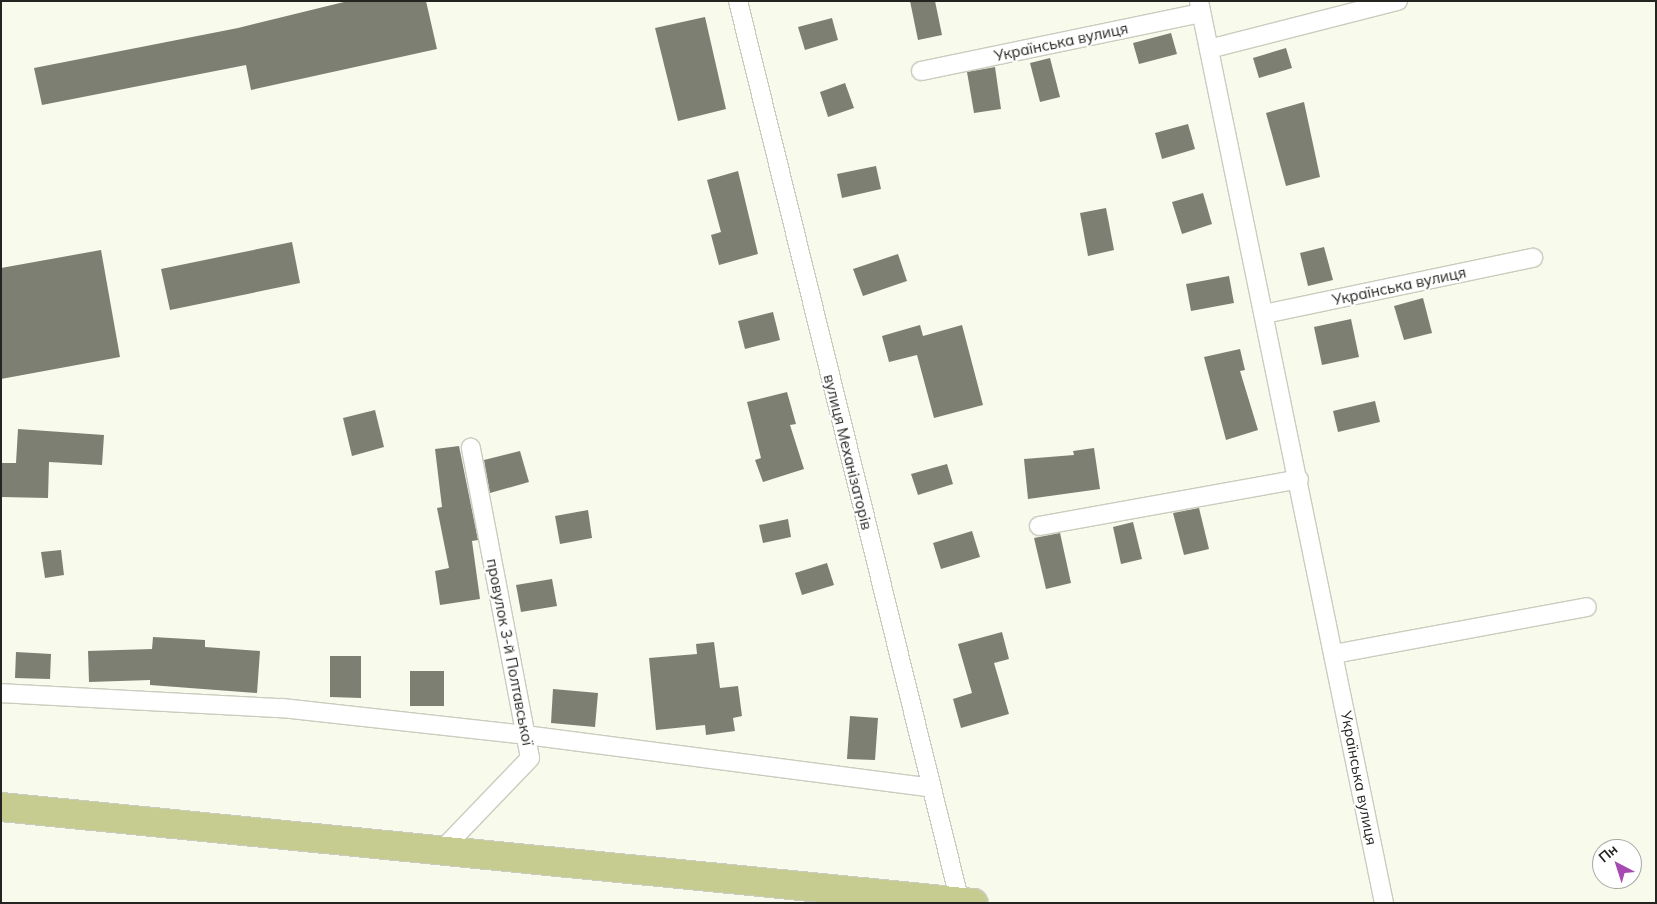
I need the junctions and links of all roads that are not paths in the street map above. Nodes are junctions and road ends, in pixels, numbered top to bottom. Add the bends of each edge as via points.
1 (738, 1) edge
2 (1398, 1) edge
3 (1200, 7) edge
4 (1209, 49) junction
5 (921, 71) dead end
6 (1533, 258) dead end
7 (1264, 314) junction
8 (471, 448) dead end
9 (1299, 479) junction
10 (1039, 526) dead end
11 (1587, 607) dead end
12 (1334, 654) junction
13 (1, 693) edge
14 (526, 734) junction
15 (932, 788) junction
16 (1, 807) edge
17 (440, 852) junction
18 (967, 902) edge
19 (1384, 903) edge

1 - 15 street, вулиця Механізаторів
2 - 4 street
3 - 4 street, Українська вулиця
3 - 5 street, Українська вулиця
4 - 7 street, Українська вулиця
6 - 7 street, Українська вулиця
7 - 9 street, Українська вулиця
8 - 14 street, провулок 3-й Полтавської
9 - 10 street
9 - 12 street, Українська вулиця
11 - 12 street
12 - 19 street, Українська вулиця
13 - 14 street via 282,708
14 - 15 street
14 - 17 street, провулок 3-й Полтавської via 530,758
15 - 18 street, вулиця Механізаторів
16 - 17 main road
17 - 18 main road

